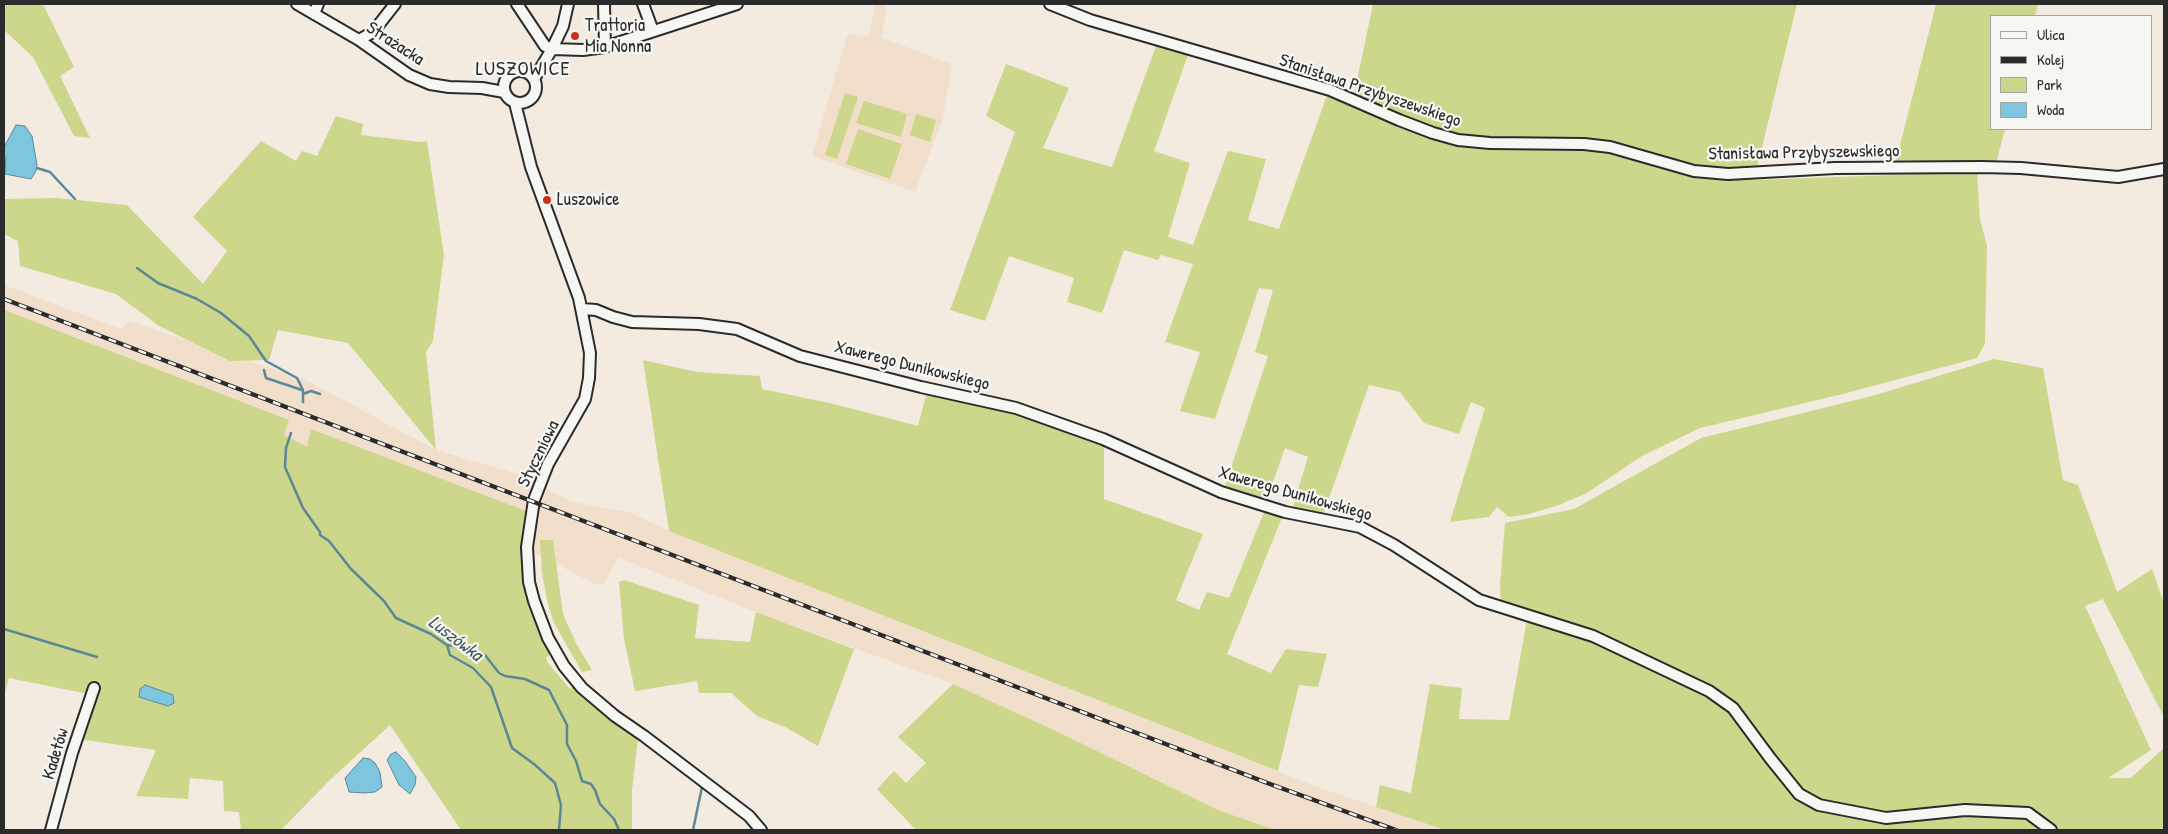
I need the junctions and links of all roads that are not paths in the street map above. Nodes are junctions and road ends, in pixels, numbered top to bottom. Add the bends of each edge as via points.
1 (297, 4) edge
2 (318, 4) edge
3 (395, 4) edge
4 (517, 4) edge
5 (568, 4) edge
6 (604, 4) edge
7 (643, 4) edge
8 (737, 4) edge
9 (1050, 4) edge
10 (314, 14) junction
11 (653, 31) junction
12 (360, 40) junction
13 (605, 47) junction
14 (552, 49) junction
15 (546, 58) junction
16 (524, 72) junction
17 (534, 80) junction
18 (504, 81) junction
19 (482, 88) junction
20 (504, 92) junction
21 (520, 103) junction
22 (2164, 169) edge
23 (582, 309) junction
24 (94, 688) dead end
25 (51, 830) edge
26 (761, 830) edge
27 (2051, 830) edge

1 - 10 street, Strażacka
2 - 10 street
3 - 12 street via 374,32
4 - 14 street via 545,46
5 - 14 street via 563,26
6 - 13 street
7 - 11 street
8 - 11 street
9 - 22 street, Stanisława Przybyszewskiego via 1090,20 1330,90 1407,123 1458,140 1490,144 1610,147 1694,171 1728,174 1835,168 1982,167 2118,177
10 - 12 street, Strażacka
11 - 13 street
12 - 19 street, Strażacka via 410,75 430,84
13 - 14 street
14 - 15 street
15 - 16 street
15 - 17 street
16 - 17 street
16 - 18 street via 516,71
17 - 21 street via 535,93
18 - 19 street, Strażacka
18 - 20 street
19 - 20 street, Strażacka
20 - 21 street via 506,97
21 - 23 street, Styczniowa via 521,125 531,167
23 - 26 street, Styczniowa via 590,353 589,378 582,404 548,464 534,500 527,546 529,582 534,601 548,638 564,666 582,688 749,816
23 - 27 street, Xawerego Dunikowskiego via 596,310 632,322 737,329 800,356 1016,408 1103,439 1221,492 1285,512 1360,527 1479,600 1592,636 1709,691 1734,708 1799,794 1819,805 1886,818 1965,810 2028,813
24 - 25 street, Kadetów

